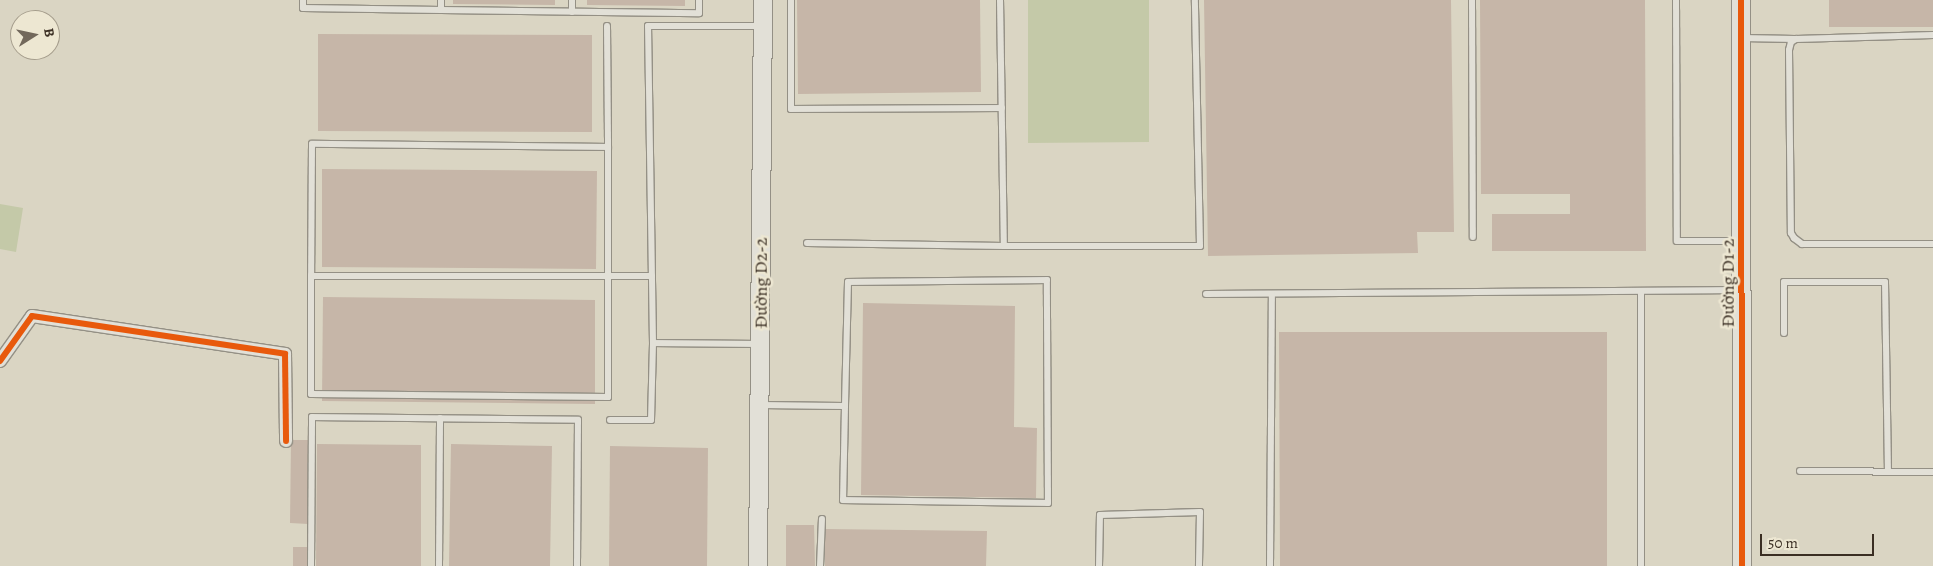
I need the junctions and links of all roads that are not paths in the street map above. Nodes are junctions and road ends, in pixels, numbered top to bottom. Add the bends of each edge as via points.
1 (303, 0) edge
2 (441, 0) edge
3 (572, 0) edge
4 (699, 0) edge
5 (763, 0) edge
6 (791, 0) edge
7 (1000, 0) edge
8 (1194, 0) edge
9 (1472, 0) edge
10 (1676, 0) edge
11 (1741, 0) edge
12 (441, 10) junction
13 (572, 12) junction
14 (607, 26) dead end
15 (763, 26) junction
16 (1933, 35) edge
17 (1741, 38) junction
18 (1796, 39) junction
19 (1002, 108) junction
20 (608, 147) junction
21 (1473, 237) dead end
22 (1743, 241) junction
23 (807, 243) dead end
24 (1933, 244) edge
25 (1004, 246) junction
26 (311, 276) junction
27 (608, 276) junction
28 (652, 276) junction
29 (1743, 290) junction
30 (1641, 292) junction
31 (1206, 294) dead end
32 (1272, 294) junction
33 (1784, 333) dead end
34 (653, 343) junction
35 (761, 344) junction
36 (0, 361) edge
37 (761, 405) junction
38 (845, 406) junction
39 (440, 418) junction
40 (610, 420) dead end
41 (286, 441) dead end
42 (1800, 472) dead end
43 (1888, 472) junction
44 (1933, 472) edge
45 (822, 519) dead end
46 (311, 566) edge
47 (439, 566) edge
48 (577, 566) edge
49 (758, 566) edge
50 (820, 566) edge
51 (1100, 566) edge
52 (1200, 566) edge
53 (1270, 566) edge
54 (1641, 566) edge
55 (1742, 566) edge

1 - 12 lane via 303,8
2 - 12 lane
3 - 13 lane
4 - 13 lane via 699,13
5 - 15 main road, Đường D2-2
6 - 19 lane via 790,109
7 - 19 lane
8 - 25 lane via 1200,246
9 - 21 lane
10 - 22 lane via 1677,241
11 - 17 main road, Đường D1-2
12 - 13 lane
14 - 20 lane
15 - 28 lane via 648,26
15 - 35 main road, Đường D2-2
16 - 18 lane
17 - 18 lane
17 - 22 main road, Đường D1-2
18 - 24 lane via 1789,50 1791,233 1794,238 1802,244
19 - 25 lane
20 - 26 lane via 312,144
20 - 27 lane
22 - 29 main road, Đường D1-2
23 - 25 lane
26 - 27 lane
26 - 27 lane via 311,394 608,398
27 - 28 lane
28 - 34 lane
29 - 30 lane
29 - 55 main road, Đường D1-2
30 - 32 lane
30 - 54 lane
31 - 32 lane
32 - 53 lane
33 - 43 lane via 1784,282 1885,282
34 - 35 lane
34 - 40 lane via 651,420
35 - 37 main road, Đường D2-2
36 - 41 street via 32,316 284,354
37 - 38 lane
37 - 49 main road, Đường D2-2
38 - 38 lane via 843,500 1048,503 1047,280 848,282
39 - 46 lane via 312,417
39 - 47 lane
39 - 48 lane via 578,420
42 - 43 lane
43 - 44 lane
45 - 50 lane
51 - 52 lane via 1100,515 1200,512

